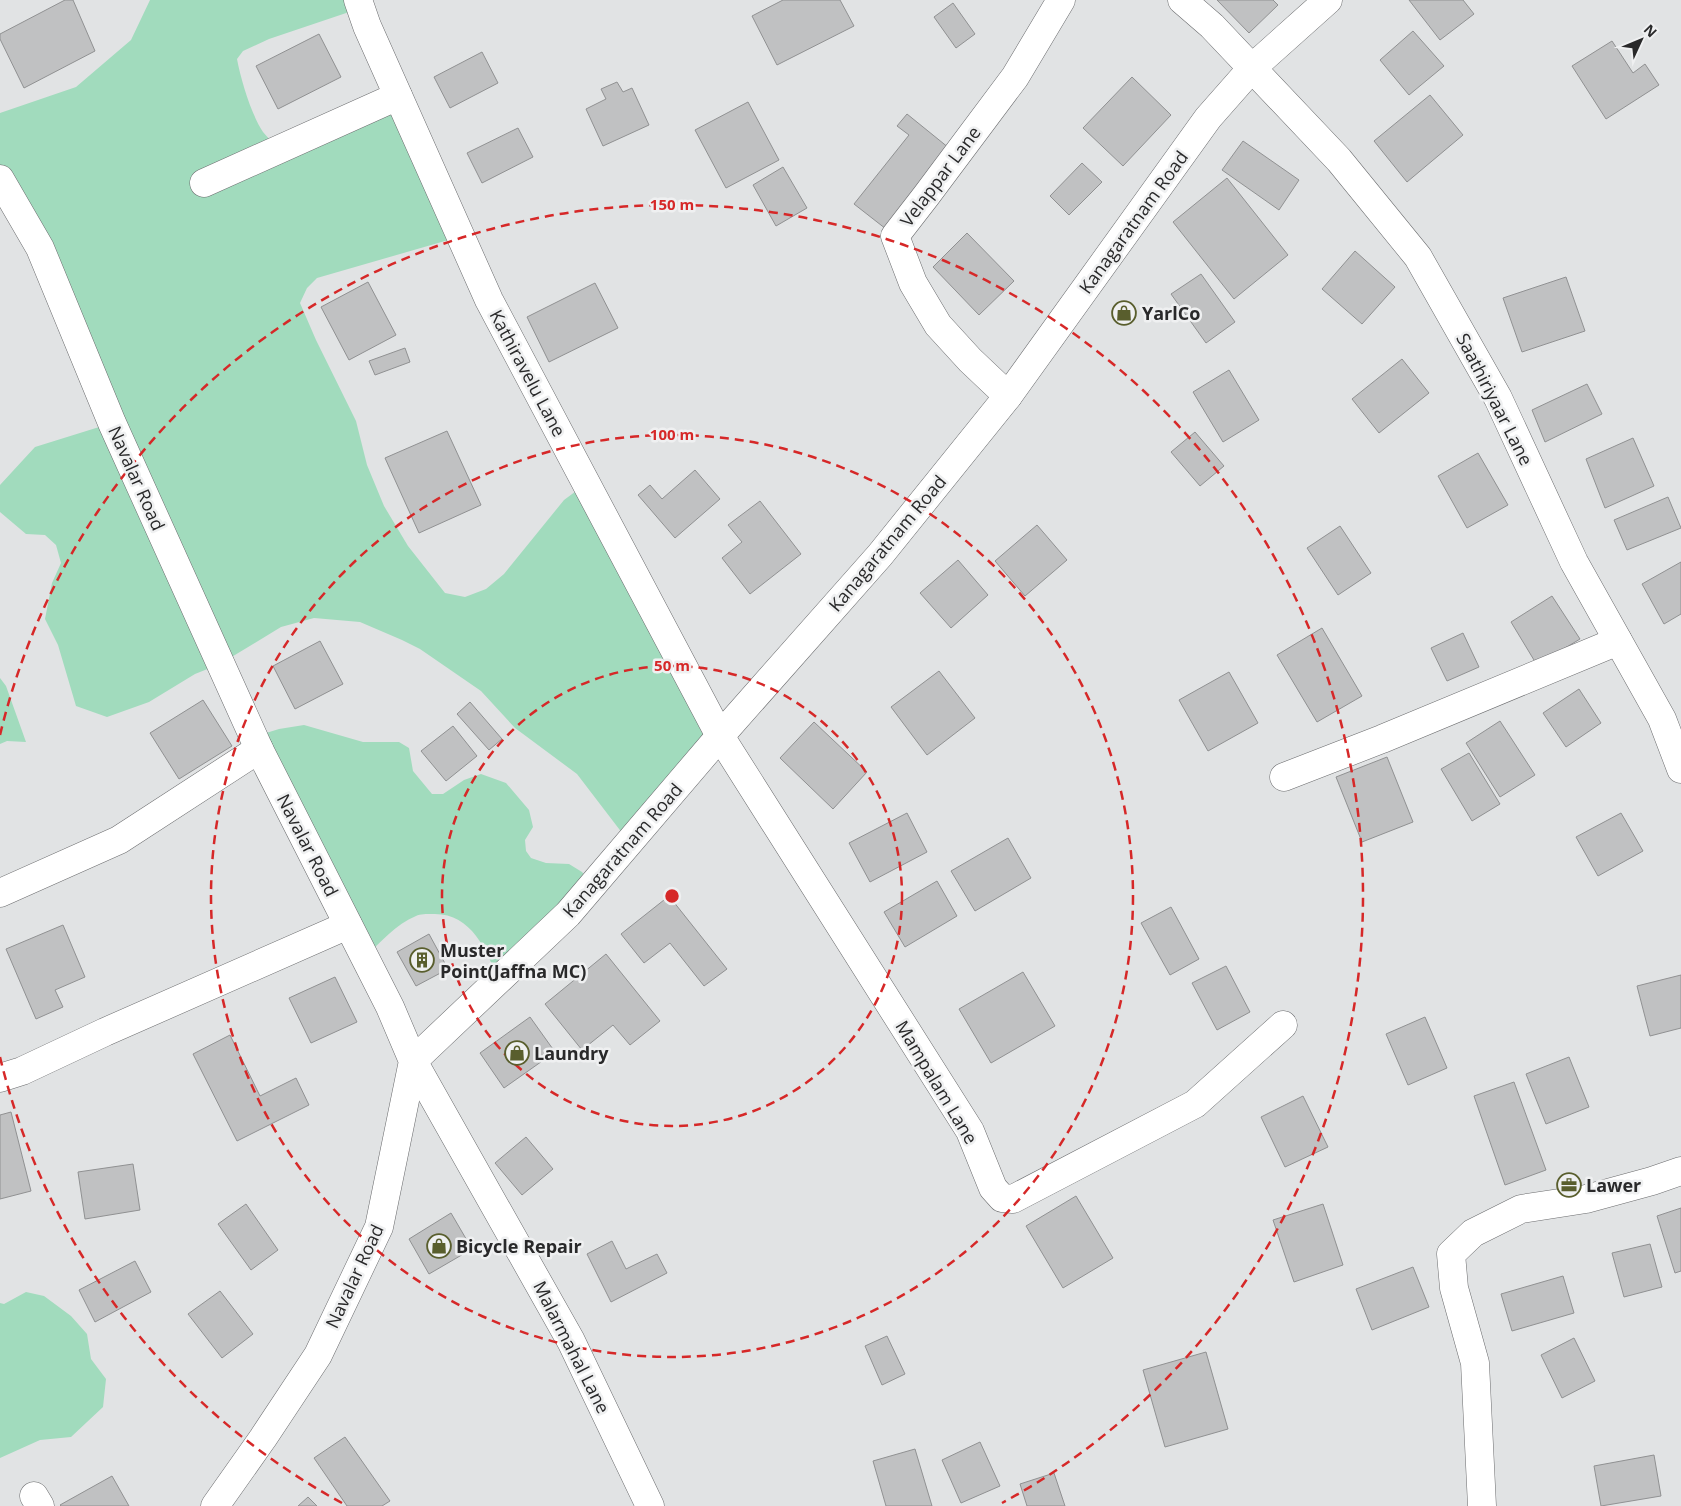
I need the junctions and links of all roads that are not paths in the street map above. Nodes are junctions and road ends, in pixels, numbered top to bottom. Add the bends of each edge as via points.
1 (358, 0) edge
2 (1061, 0) edge
3 (1182, 0) edge
4 (1328, 0) edge
5 (1252, 68) junction
6 (398, 96) junction
7 (0, 179) edge
8 (204, 183) dead end
9 (1008, 396) junction
10 (1618, 641) junction
11 (720, 736) junction
12 (259, 749) junction
13 (1681, 769) edge
14 (1284, 777) dead end
15 (0, 893) edge
16 (348, 925) junction
17 (1283, 1025) dead end
18 (413, 1061) junction
19 (0, 1078) edge
20 (1681, 1171) edge
21 (215, 1506) edge
22 (650, 1506) edge
23 (1482, 1506) edge

1 - 6 street, Kathiravelu Lane
2 - 9 street, Velappar Lane via 1016,76 895,236 913,283 938,324
3 - 5 street, Saathiriyaar Lane
4 - 5 street, Kanagaratnam Road
5 - 9 street, Kanagaratnam Road via 1208,118
5 - 10 street, Saathiriyaar Lane via 1339,160 1418,257 1498,398 1574,562
6 - 8 street
6 - 11 street, Kathiravelu Lane via 489,300
7 - 12 street, Navalar Road via 40,248 116,431
9 - 11 street, Kanagaratnam Road via 880,555
10 - 13 street, Saathiriyaar Lane via 1662,719
10 - 14 street
11 - 17 street, Mampalam Lane via 970,1131 993,1188 1002,1198 1013,1199 1195,1104
11 - 18 street, Kanagaratnam Road via 568,914
12 - 15 street via 119,840
12 - 16 street, Navalar Road
16 - 18 street, Navalar Road via 390,1007
16 - 19 street
18 - 21 street, Navalar Road via 379,1227 318,1355
18 - 22 street, Malarmahal Lane via 572,1341
20 - 23 street via 1586,1199 1521,1210 1473,1233 1451,1254 1454,1288 1475,1363

